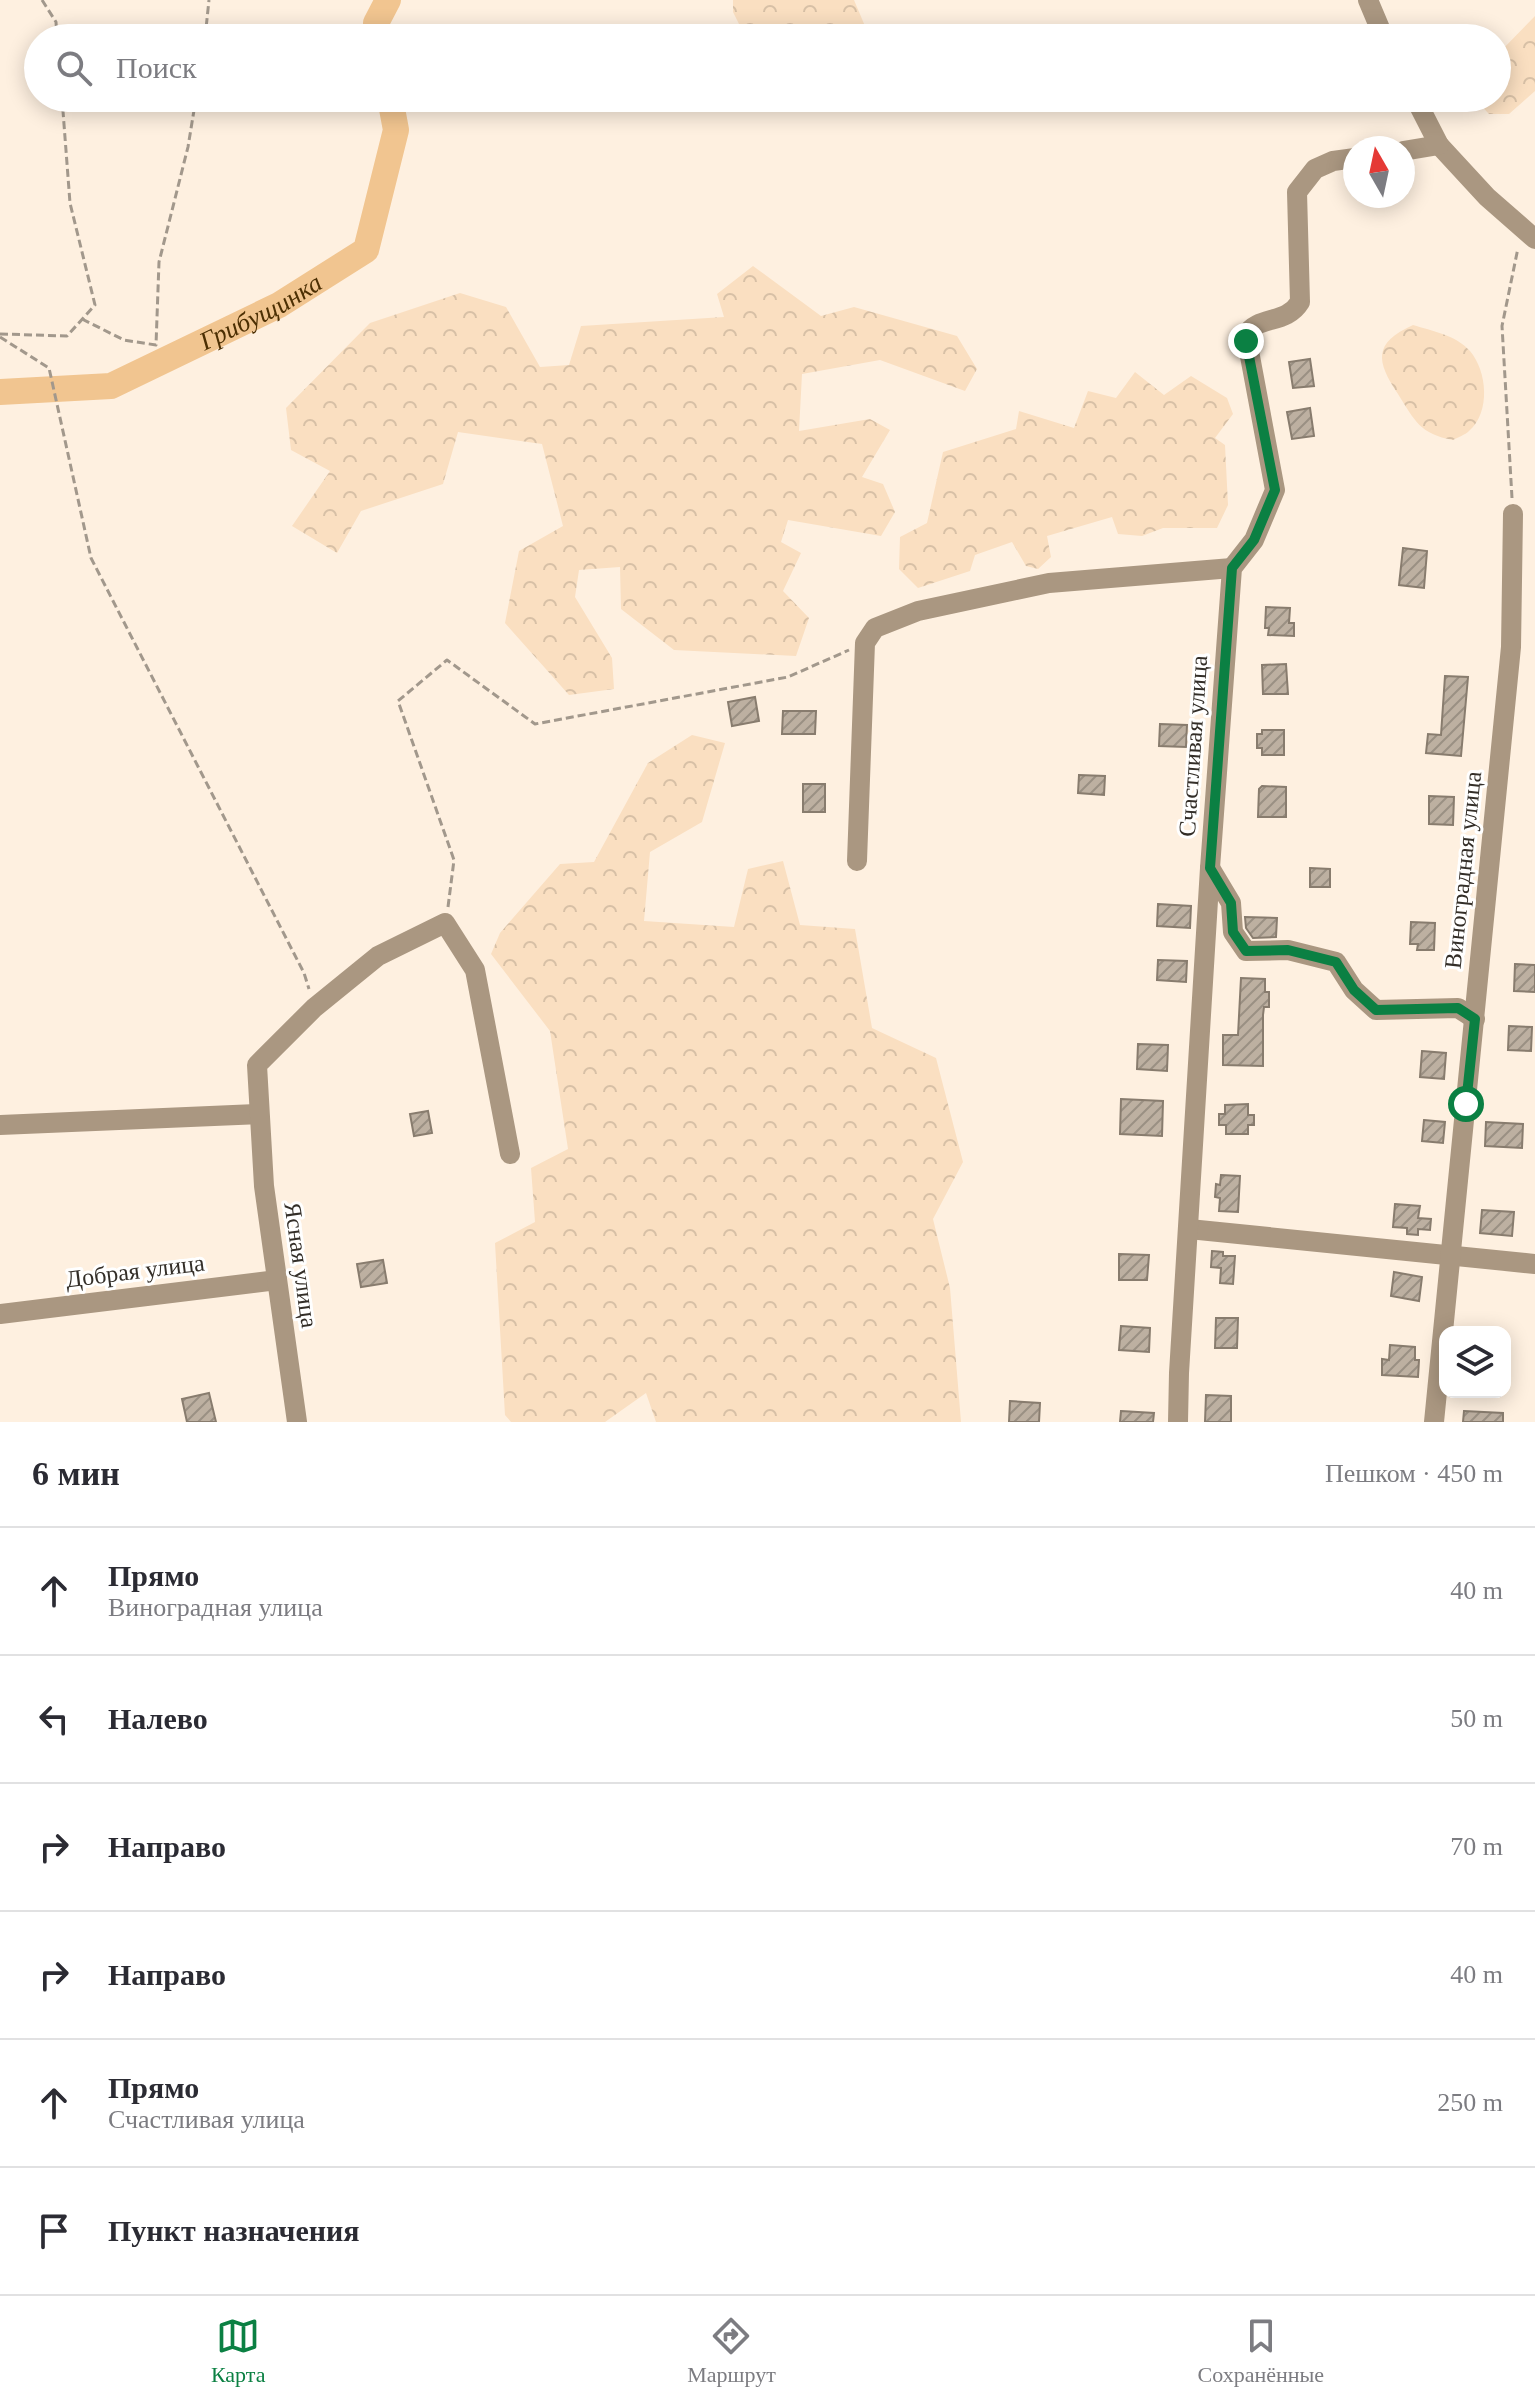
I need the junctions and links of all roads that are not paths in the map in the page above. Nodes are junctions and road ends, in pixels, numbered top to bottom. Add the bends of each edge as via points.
1 (1368, 0) edge
2 (1378, 24) edge
3 (1422, 112) edge
4 (1439, 145) junction
5 (1415, 149) edge
6 (1343, 160) edge
7 (1528, 233) edge
8 (1513, 514) road end
9 (1232, 568) junction
10 (857, 861) dead end
11 (1210, 868) junction
12 (1475, 1019) junction
13 (259, 1114) junction
14 (0, 1125) edge
15 (510, 1154) dead end
16 (1189, 1229) junction
17 (1450, 1255) junction
18 (1535, 1264) edge
19 (277, 1280) junction
20 (0, 1314) edge
21 (297, 1422) edge
22 (1178, 1422) edge
23 (1434, 1422) edge

1 - 2 street
3 - 4 street
4 - 5 street
4 - 7 street
6 - 9 street via 1315,169 1297,192 1300,302 1288,316 1250,328 1246,335 1275,490 1254,540
8 - 12 street, Виноградная улица via 1511,647
9 - 10 street via 1049,583 918,611 875,628 865,643
9 - 11 street, Счастливая улица
11 - 12 street via 1231,903 1233,932 1246,951 1288,950 1336,962 1354,990 1376,1010 1458,1008
11 - 16 street, Счастливая улица
12 - 17 street, Виноградная улица
13 - 14 street
13 - 15 street, Ясная улица via 257,1065 314,1008 378,956 445,923 475,970
13 - 19 street, Ясная улица
16 - 17 street
16 - 22 street, Счастливая улица
17 - 18 street
17 - 23 street, Виноградная улица
19 - 20 street, Добрая улица
19 - 21 street, Ясная улица

